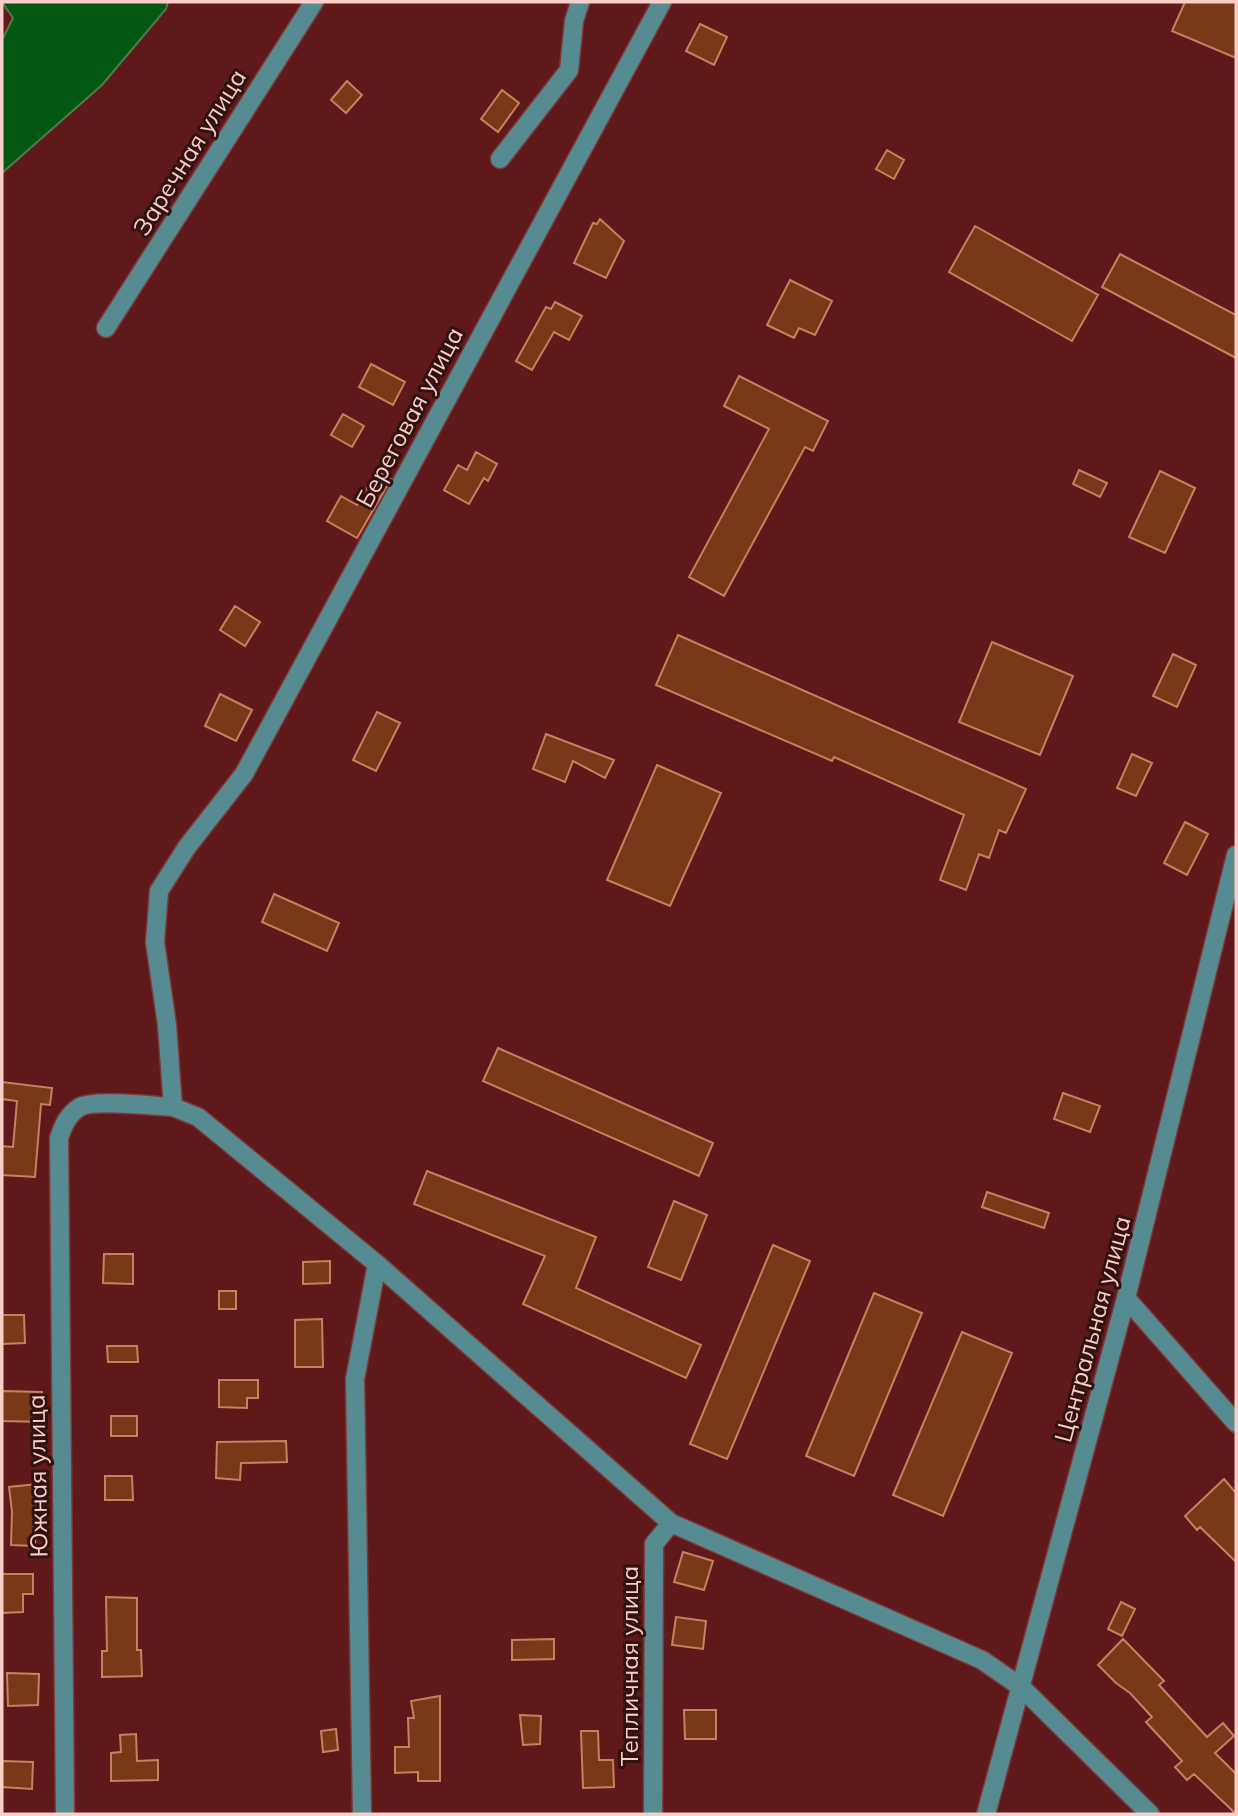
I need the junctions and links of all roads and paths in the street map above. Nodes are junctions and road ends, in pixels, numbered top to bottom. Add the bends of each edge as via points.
1 (314, 2) edge
2 (580, 2) edge
3 (662, 2) edge
4 (500, 159) dead end
5 (106, 328) dead end
6 (1236, 855) edge
7 (173, 1107) junction
8 (377, 1264) junction
9 (1126, 1298) junction
10 (1236, 1423) edge
11 (671, 1523) junction
12 (1021, 1687) junction
13 (65, 1814) edge
14 (362, 1814) edge
15 (653, 1814) edge
16 (986, 1814) edge
17 (1150, 1814) edge

1 - 5 street, Заречная улица
2 - 4 street via 569,70
3 - 7 street, Береговая улица via 244,774 159,891 155,942
6 - 9 street, Центральная улица
7 - 8 street via 198,1117
7 - 13 street, Южная улица via 89,1104 72,1113 59,1138
8 - 11 street
8 - 14 street via 355,1379
9 - 10 street
9 - 12 street, Центральная улица
11 - 12 street via 982,1660
11 - 15 street, Тепличная улица via 654,1544
12 - 16 street, Центральная улица
12 - 17 street

